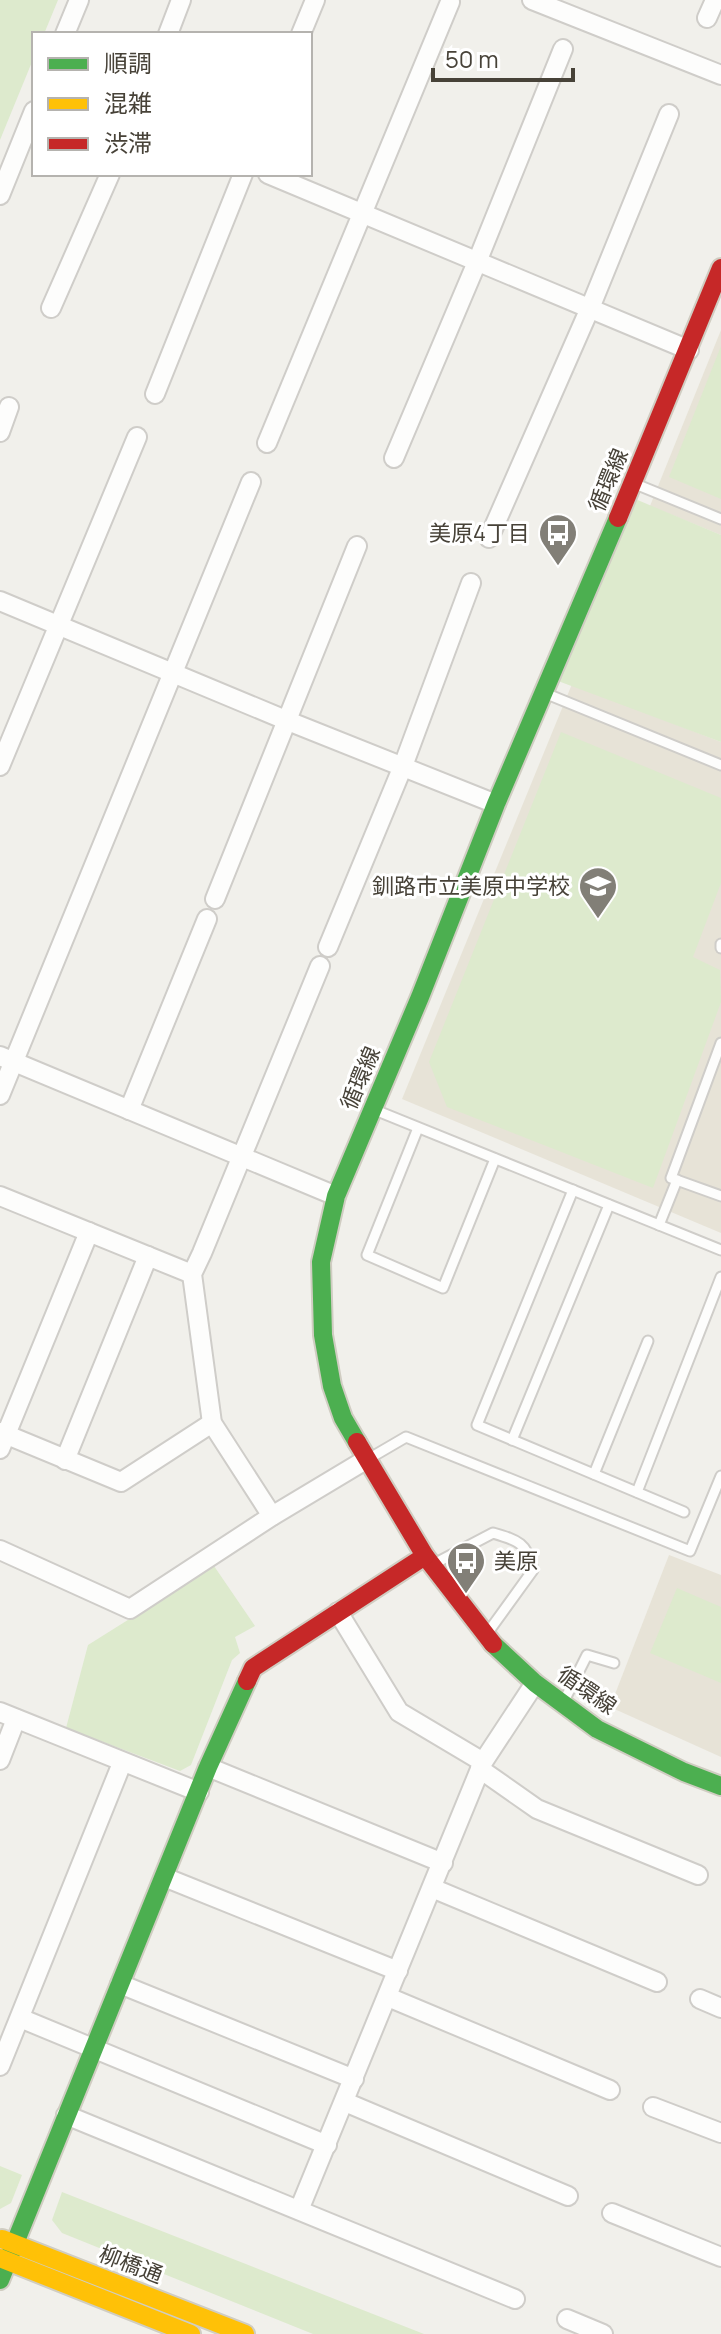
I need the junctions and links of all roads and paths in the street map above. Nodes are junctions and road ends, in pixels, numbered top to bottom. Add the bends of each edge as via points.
1 (79, 0) edge
2 (181, 0) edge
3 (315, 0) edge
4 (532, 0) edge
5 (715, 0) edge
6 (450, 2) edge
7 (707, 18) dead end
8 (66, 32) edge
9 (169, 32) edge
10 (302, 32) edge
11 (563, 49) dead end
12 (721, 75) edge
13 (669, 114) dead end
14 (32, 116) edge
15 (109, 176) edge
16 (242, 176) edge
17 (273, 176) edge
18 (0, 195) edge
19 (364, 213) junction
20 (477, 262) junction
21 (721, 268) edge
22 (51, 308) dead end
23 (590, 308) junction
24 (689, 350) junction
25 (155, 394) dead end
26 (9, 407) dead end
27 (0, 432) edge
28 (137, 437) dead end
29 (267, 443) dead end
30 (394, 458) dead end
31 (251, 482) dead end
32 (633, 483) junction
33 (721, 519) edge
34 (489, 538) dead end
35 (357, 546) dead end
36 (471, 583) dead end
37 (0, 601) edge
38 (59, 625) junction
39 (174, 672) junction
40 (544, 693) junction
41 (288, 721) junction
42 (721, 765) edge
43 (0, 766) edge
44 (403, 766) junction
45 (496, 804) junction
46 (215, 899) dead end
47 (207, 919) dead end
48 (328, 947) dead end
49 (320, 966) dead end
50 (721, 1043) edge
51 (7, 1058) edge
52 (0, 1095) edge
53 (372, 1109) junction
54 (129, 1110) junction
55 (418, 1128) junction
56 (242, 1155) junction
57 (495, 1159) junction
58 (677, 1180) junction
59 (573, 1190) junction
60 (0, 1196) edge
61 (336, 1196) junction
62 (721, 1196) edge
63 (609, 1205) junction
64 (659, 1225) junction
65 (89, 1232) junction
66 (721, 1250) edge
67 (148, 1256) junction
68 (192, 1274) junction
69 (721, 1277) edge
70 (648, 1341) dead end
71 (212, 1423) junction
72 (2, 1439) edge
73 (512, 1440) junction
74 (367, 1459) junction
75 (65, 1460) junction
76 (594, 1474) junction
77 (721, 1476) edge
78 (637, 1492) junction
79 (684, 1512) dead end
80 (272, 1516) junction
81 (0, 1550) edge
82 (428, 1560) junction
83 (338, 1612) junction
84 (486, 1635) junction
85 (614, 1663) dead end
86 (535, 1683) junction
87 (563, 1703) junction
88 (8, 1716) edge
89 (0, 1760) edge
90 (122, 1763) junction
91 (482, 1766) junction
92 (208, 1767) junction
93 (721, 1786) edge
94 (199, 1792) junction
95 (443, 1863) junction
96 (698, 1875) dead end
97 (164, 1877) junction
98 (432, 1888) junction
99 (398, 1971) junction
100 (657, 1982) dead end
101 (120, 1984) junction
102 (388, 1997) junction
103 (700, 1999) dead end
104 (721, 2008) edge
105 (20, 2018) junction
106 (93, 2048) junction
107 (0, 2066) edge
108 (354, 2079) junction
109 (610, 2090) dead end
110 (345, 2102) junction
111 (653, 2107) dead end
112 (66, 2115) junction
113 (721, 2133) edge
114 (327, 2145) junction
115 (568, 2196) dead end
116 (299, 2210) junction
117 (612, 2213) dead end
118 (6, 2251) edge
119 (721, 2257) edge
120 (0, 2280) edge
121 (515, 2299) dead end
122 (567, 2319) dead end
123 (191, 2334) edge
124 (245, 2334) edge
125 (603, 2334) edge

1 - 8 street
2 - 9 street
3 - 10 street
4 - 12 street
5 - 7 street
6 - 19 street
11 - 20 street
13 - 23 street
14 - 18 street
15 - 22 street
16 - 25 street
17 - 19 street
19 - 20 street
19 - 29 street
20 - 23 street
20 - 30 street
21 - 24 street, 循環線
23 - 24 street
23 - 34 street
24 - 32 street, 循環線
26 - 27 street
28 - 38 street
31 - 39 street
32 - 33 lane
32 - 40 street, 循環線
35 - 41 street
36 - 44 street
37 - 38 street
38 - 39 street
38 - 43 street
39 - 41 street
39 - 51 street
40 - 42 lane
40 - 45 street, 循環線
41 - 44 street
41 - 46 street
44 - 45 street
44 - 48 street
45 - 53 street, 循環線
47 - 54 street
49 - 56 street
50 - 58 lane via 671,1178
51 - 52 street
51 - 54 street
53 - 55 lane
53 - 61 street, 循環線
54 - 56 street
55 - 57 lane
55 - 57 lane via 367,1255 443,1288
56 - 61 street
56 - 68 street
57 - 59 lane
58 - 62 lane
58 - 64 lane
59 - 63 lane
59 - 73 lane via 477,1425
60 - 65 street
61 - 74 street, 循環線 via 321,1262 323,1335 343,1418
63 - 64 lane
63 - 73 lane
64 - 66 lane
65 - 67 street
65 - 72 street
67 - 68 street
67 - 75 street
68 - 71 street
69 - 78 lane
70 - 76 lane
71 - 75 street via 121,1482
71 - 80 street
72 - 75 street
73 - 76 lane
74 - 77 lane via 406,1437 690,1551
74 - 80 street
74 - 82 street, 循環線
76 - 78 lane
78 - 79 lane
80 - 81 street via 130,1609
82 - 83 street
82 - 84 street, 循環線
82 - 84 lane via 493,1533 517,1540 530,1554 533,1570
83 - 91 street via 399,1712
83 - 92 street via 253,1668
84 - 86 street, 循環線
85 - 87 lane via 587,1655
86 - 87 street, 循環線
86 - 91 street
87 - 93 street, 循環線 via 597,1729
88 - 89 street
88 - 90 street
90 - 94 street
90 - 105 street
91 - 95 street
91 - 96 street via 537,1809
92 - 94 street
92 - 95 street
94 - 97 street
95 - 98 street
97 - 99 street
97 - 101 street
98 - 99 street
98 - 100 street
99 - 102 street
101 - 106 street
101 - 108 street
102 - 108 street
102 - 109 street
103 - 104 street
105 - 106 street
105 - 107 street
106 - 112 street
106 - 114 street
108 - 110 street
110 - 114 street
110 - 115 street
111 - 113 street
112 - 116 street
112 - 118 street
114 - 116 street
116 - 121 street
117 - 119 street
118 - 120 street
118 - 123 street, 柳橋通
118 - 124 street, 柳橋通
122 - 125 street

